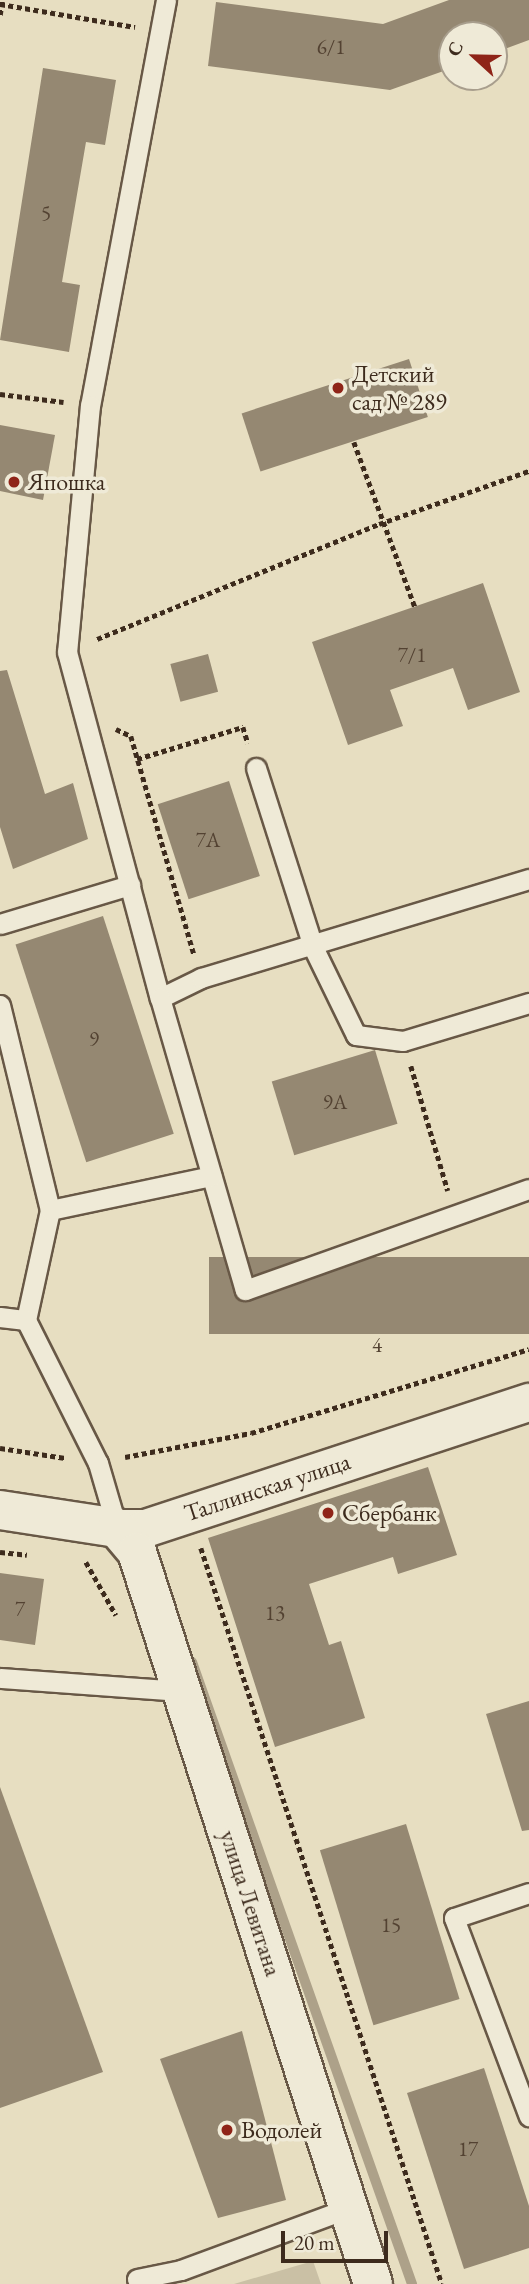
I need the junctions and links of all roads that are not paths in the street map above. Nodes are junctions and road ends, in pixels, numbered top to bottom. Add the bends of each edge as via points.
1 (166, 0) edge
2 (256, 768) road end
3 (529, 879) edge
4 (130, 885) junction
5 (0, 924) edge
6 (313, 947) junction
7 (160, 998) junction
8 (529, 1003) edge
9 (0, 1005) edge
10 (211, 1176) junction
11 (529, 1189) edge
12 (50, 1210) junction
13 (0, 1317) edge
14 (26, 1320) junction
15 (529, 1402) edge
16 (0, 1510) edge
17 (117, 1528) junction
18 (0, 1678) edge
19 (182, 1691) junction
20 (529, 1893) edge
21 (529, 2116) edge
22 (349, 2208) junction
23 (137, 2278) dead end
24 (373, 2284) edge

1 - 4 lane via 90,405 67,652
2 - 6 lane
3 - 6 lane
4 - 5 lane
4 - 7 lane
6 - 7 lane via 201,978
6 - 8 lane via 356,1035 403,1041
7 - 10 lane
9 - 12 lane
10 - 11 lane via 245,1290
10 - 12 lane
12 - 14 lane
13 - 14 lane
14 - 17 lane via 98,1462
15 - 17 street, Таллинская улица via 145,1528
16 - 17 street, Таллинская улица
17 - 19 street, улица Левитана via 137,1552
18 - 19 lane
19 - 22 street, улица Левитана
20 - 21 lane via 454,1918
22 - 23 lane via 181,2270
22 - 24 street, улица Левитана

